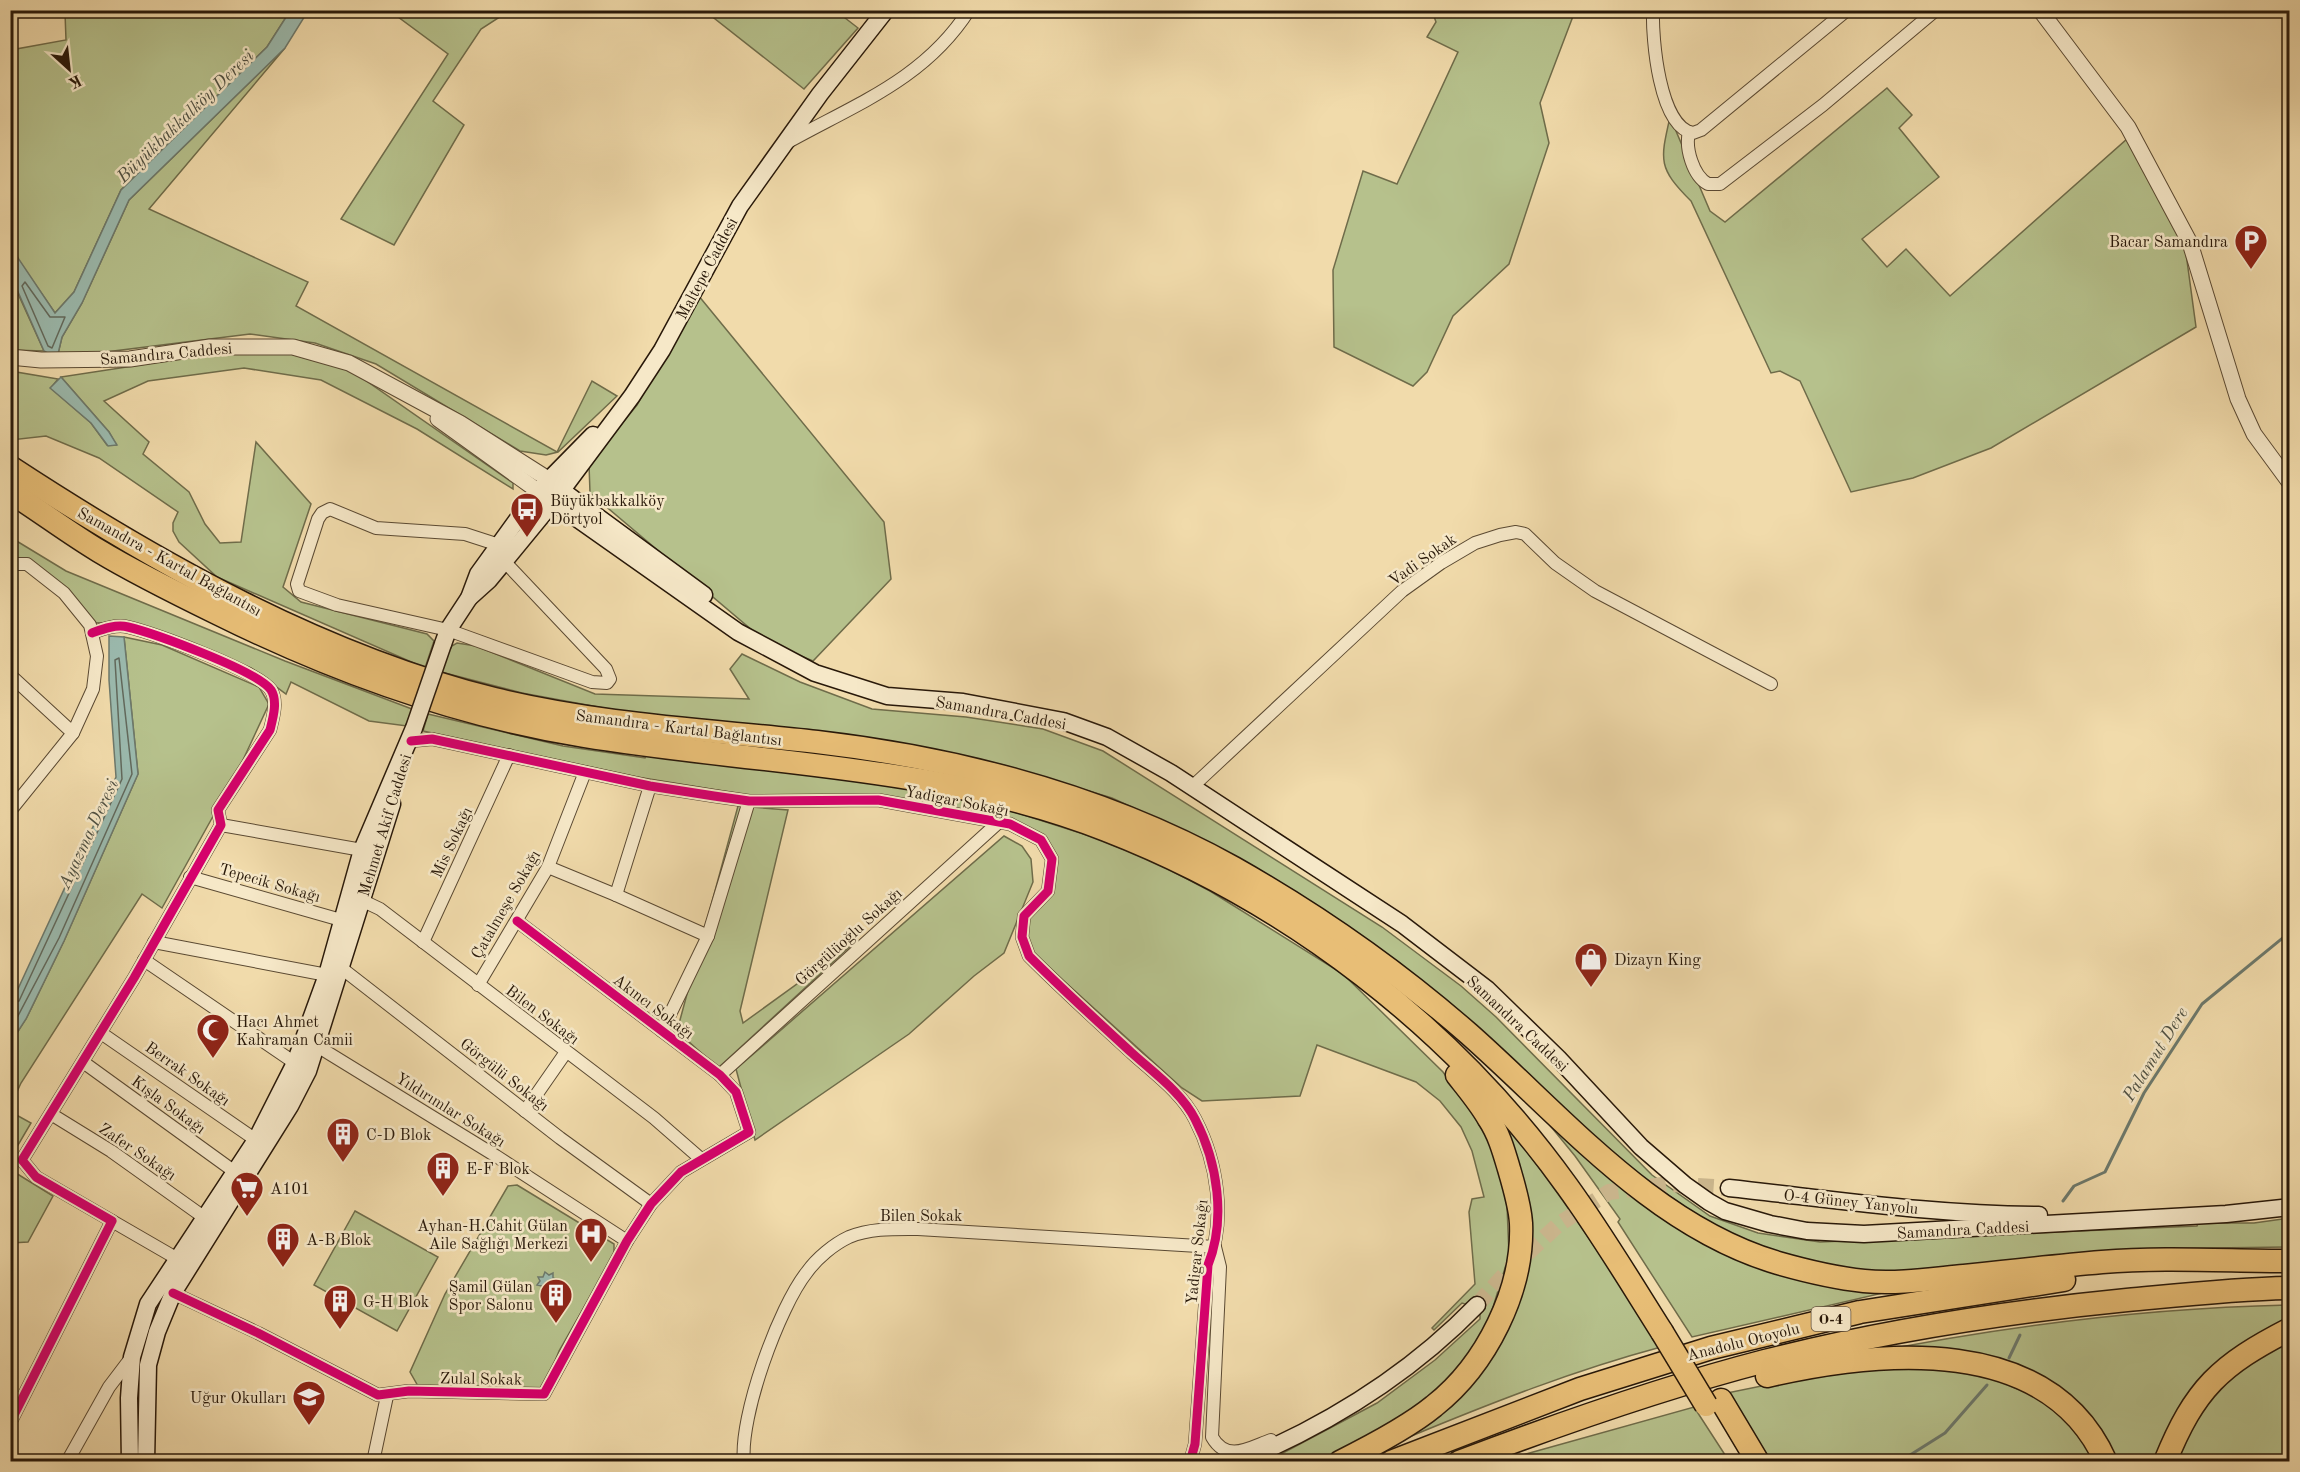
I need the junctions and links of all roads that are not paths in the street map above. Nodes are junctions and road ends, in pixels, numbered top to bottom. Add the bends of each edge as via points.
1 (886, 10) edge
2 (969, 10) edge
3 (1653, 10) edge
4 (1847, 10) edge
5 (1936, 10) edge
6 (2040, 10) edge
7 (1689, 132) junction
8 (786, 143) junction
9 (10, 357) edge
10 (632, 396) junction
11 (10, 467) edge
12 (2289, 483) edge
13 (543, 485) junction
14 (10, 492) edge
15 (557, 496) junction
16 (499, 545) junction
17 (504, 561) junction
18 (10, 564) edge
19 (469, 598) junction
20 (92, 633) junction
21 (445, 637) junction
22 (10, 675) edge
23 (1771, 684) dead end
24 (73, 733) junction
25 (413, 734) junction
26 (509, 755) junction
27 (585, 772) junction
28 (650, 786) junction
29 (1192, 787) junction
30 (749, 801) junction
31 (10, 811) edge
32 (999, 822) junction
33 (221, 825) junction
34 (362, 850) junction
35 (548, 867) junction
36 (190, 876) junction
37 (616, 895) junction
38 (361, 900) junction
39 (341, 920) junction
40 (517, 921) junction
41 (708, 936) junction
42 (154, 942) junction
43 (423, 942) junction
44 (1358, 949) junction
45 (1328, 951) junction
46 (144, 960) junction
47 (334, 971) junction
48 (478, 985) junction
49 (662, 1031) junction
50 (101, 1033) junction
51 (317, 1046) junction
52 (566, 1052) junction
53 (83, 1062) junction
54 (295, 1063) junction
55 (720, 1075) junction
56 (525, 1111) junction
57 (51, 1114) junction
58 (749, 1132) joint
59 (256, 1140) junction
60 (701, 1159) junction
61 (241, 1173) junction
62 (1729, 1188) tunnel mouth
63 (651, 1204) junction
64 (2289, 1207) edge
65 (2226, 1214) junction
66 (205, 1218) junction
67 (112, 1221) junction
68 (627, 1241) junction
69 (1215, 1247) junction
70 (199, 1252) junction
71 (176, 1258) junction
72 (2289, 1261) edge
73 (2289, 1288) edge
74 (173, 1293) junction
75 (1477, 1305) tunnel mouth
76 (2289, 1329) edge
77 (1669, 1330) junction
78 (132, 1357) junction
79 (109, 1387) junction
80 (387, 1396) junction
81 (129, 1398) junction
82 (1713, 1403) junction
83 (1332, 1418) junction
84 (10, 1423) edge
85 (67, 1461) edge
86 (130, 1461) edge
87 (147, 1461) edge
88 (373, 1461) edge
89 (744, 1461) edge
90 (1190, 1461) edge
91 (1239, 1461) edge
92 (1340, 1461) edge
93 (1391, 1461) edge
94 (1459, 1461) edge
95 (1740, 1461) edge
96 (1758, 1461) edge
97 (2106, 1461) edge
98 (2165, 1461) edge

1 - 8 main road, Maltepe Caddesi
2 - 8 street via 944,44 910,74
3 - 7 street via 1662,90 1682,128
4 - 7 street via 1701,130
5 - 7 street via 1720,184 1708,184 1699,177 1687,148
6 - 12 street via 2128,127 2190,243 2238,399 2254,434
8 - 10 main road, Maltepe Caddesi via 733,217 662,350
9 - 13 street, Samandıra Caddesi via 130,359 210,347 293,347 349,363 460,423
10 - 13 main road, Maltepe Caddesi
10 - 15 main road, Maltepe Caddesi
11 - 44 highway, Samandıra - Kartal Bağlantısı via 238,602 383,665 494,699 578,716 819,742 916,756 998,774 1161,831 1299,906
13 - 15 main road, Samandıra Caddesi
13 - 16 main road, Maltepe Caddesi
14 - 45 highway, Samandıra - Kartal Bağlantısı via 99,551 164,587 284,646 398,691 580,735 849,767 977,789 1105,829 1174,858 1238,893
15 - 17 main road, Maltepe Caddesi
15 - 29 main road, Samandıra Caddesi via 747,627 768,646 815,673 887,696 963,702 1063,721 1107,738
16 - 19 main road, Maltepe Caddesi via 478,574
16 - 21 street via 465,534 376,528 332,509 318,519 297,584 299,591
17 - 19 main road, Maltepe Caddesi
17 - 21 street via 606,669 610,679 607,683 592,682
18 - 20 street via 27,564 64,593
19 - 21 main road, Maltepe Caddesi
20 - 24 street via 97,656 93,689
20 - 33 street via 126,626 240,668 272,691 270,730 218,810
21 - 25 main road, Maltepe Caddesi, bridge
22 - 24 street
23 - 29 street, Vadi Sokak via 1595,591 1555,563 1525,534 1516,532 1475,543 1402,591
24 - 31 street
25 - 26 street, Yadigar Sokağı
25 - 34 main road, Mehmet Akif Caddesi
25 - 38 main road, Mehmet Akif Caddesi
26 - 27 street, Yadigar Sokağı
26 - 43 street, Mis Sokağı
27 - 28 street, Yadigar Sokağı
27 - 35 street, Çatalmeşe Sokağı
28 - 30 street, Yadigar Sokağı
28 - 37 street
29 - 65 main road, Samandıra Caddesi via 1402,924 1487,989 1641,1147 1685,1185 1725,1211 1749,1220 1807,1231 1864,1234
30 - 32 street, Yadigar Sokağı via 878,800
30 - 41 street
32 - 55 street, Görgülüoğlu Sokağı
32 - 69 street, Yadigar Sokağı via 1041,840 1052,859 1048,891 1024,916 1022,937 1029,956 1173,1090 1195,1119 1217,1190
33 - 34 street
33 - 36 street
34 - 39 main road, Mehmet Akif Caddesi
35 - 37 street
35 - 40 street, Çatalmeşe Sokağı
36 - 39 street, Tepecik Sokağı
36 - 42 street
37 - 41 street
38 - 43 street, Bilen Sokağı via 380,909
38 - 47 main road, Mehmet Akif Caddesi
39 - 47 main road, Mehmet Akif Caddesi
40 - 48 street, Çatalmeşe Sokağı
40 - 49 street, Akıncı Sokağı
41 - 49 street
42 - 46 street
42 - 47 street
43 - 48 street, Bilen Sokağı
44 - 72 highway via 1386,966 1467,1032 1641,1189 1721,1240 1772,1261 1864,1281 1911,1281 2109,1261
44 - 77 highway via 1458,1039 1521,1105 1578,1177
45 - 77 highway via 1364,974 1399,1004 1502,1105 1568,1186
45 - 92 highway via 1418,1033 1490,1119 1503,1148 1521,1223 1517,1261 1499,1325 1472,1369 1433,1407
46 - 50 street
46 - 54 street
47 - 51 main road, Mehmet Akif Caddesi
47 - 54 main road, Mehmet Akif Caddesi
47 - 56 street, Görgülü Sokağı
48 - 52 street, Bilen Sokağı
49 - 55 street, Akıncı Sokağı
50 - 53 street
50 - 59 street, Berrak Sokağı
51 - 61 main road, Mehmet Akif Caddesi via 290,1106
51 - 68 street, Yıldırımlar Sokağı
52 - 56 street
52 - 60 street, Bilen Sokağı
53 - 57 street
53 - 61 street, Kışla Sokağı
54 - 59 main road, Mehmet Akif Caddesi
55 - 58 street, Akıncı Sokağı via 736,1092
56 - 63 street, Görgülü Sokağı
57 - 66 street, Zafer Sokağı
57 - 67 street via 22,1160 36,1178
58 - 60 street, Zulal Sokak
59 - 61 main road, Mehmet Akif Caddesi
60 - 63 street, Zulal Sokak via 669,1182
61 - 66 main road, Mehmet Akif Caddesi
61 - 70 main road, Mehmet Akif Caddesi
62 - 65 main road, O-4 Güney Yanyolu via 1994,1215
63 - 68 street, Zulal Sokak
64 - 65 main road
66 - 71 main road, Mehmet Akif Caddesi
67 - 71 street
67 - 84 street
68 - 80 street, Zulal Sokak via 544,1394 409,1391
69 - 83 street via 1220,1267 1211,1426 1217,1445 1233,1454
69 - 89 street, Bilen Sokak via 918,1229 880,1230 849,1238 825,1253 807,1272 786,1310 752,1395 742,1447
69 - 90 street, Yadigar Sokağı via 1208,1265
70 - 71 main road
70 - 74 main road, Mehmet Akif Caddesi
71 - 78 main road, Mehmet Akif Caddesi via 148,1304
72 - 93 highway, Anadolu Otoyolu / O-4 via 2070,1279 1860,1312 1658,1364 1580,1389
73 - 94 highway, Anadolu Otoyolu / O-4 via 2226,1290 2072,1306 1975,1318 1878,1337 1766,1361 1664,1390
74 - 80 street, Zulal Sokak via 370,1392
74 - 87 main road, Mehmet Akif Caddesi via 148,1365
75 - 83 main road via 1412,1365
76 - 98 highway via 2228,1365 2205,1388 2187,1413
77 - 82 highway
78 - 79 street
78 - 81 main road, Mehmet Akif Caddesi
79 - 81 street
79 - 85 street
80 - 88 street
81 - 86 main road, Mehmet Akif Caddesi
82 - 95 highway
82 - 96 highway
83 - 91 main road
94 - 97 highway via 1766,1376 1860,1361 1915,1358 1998,1369 2034,1384 2074,1413

